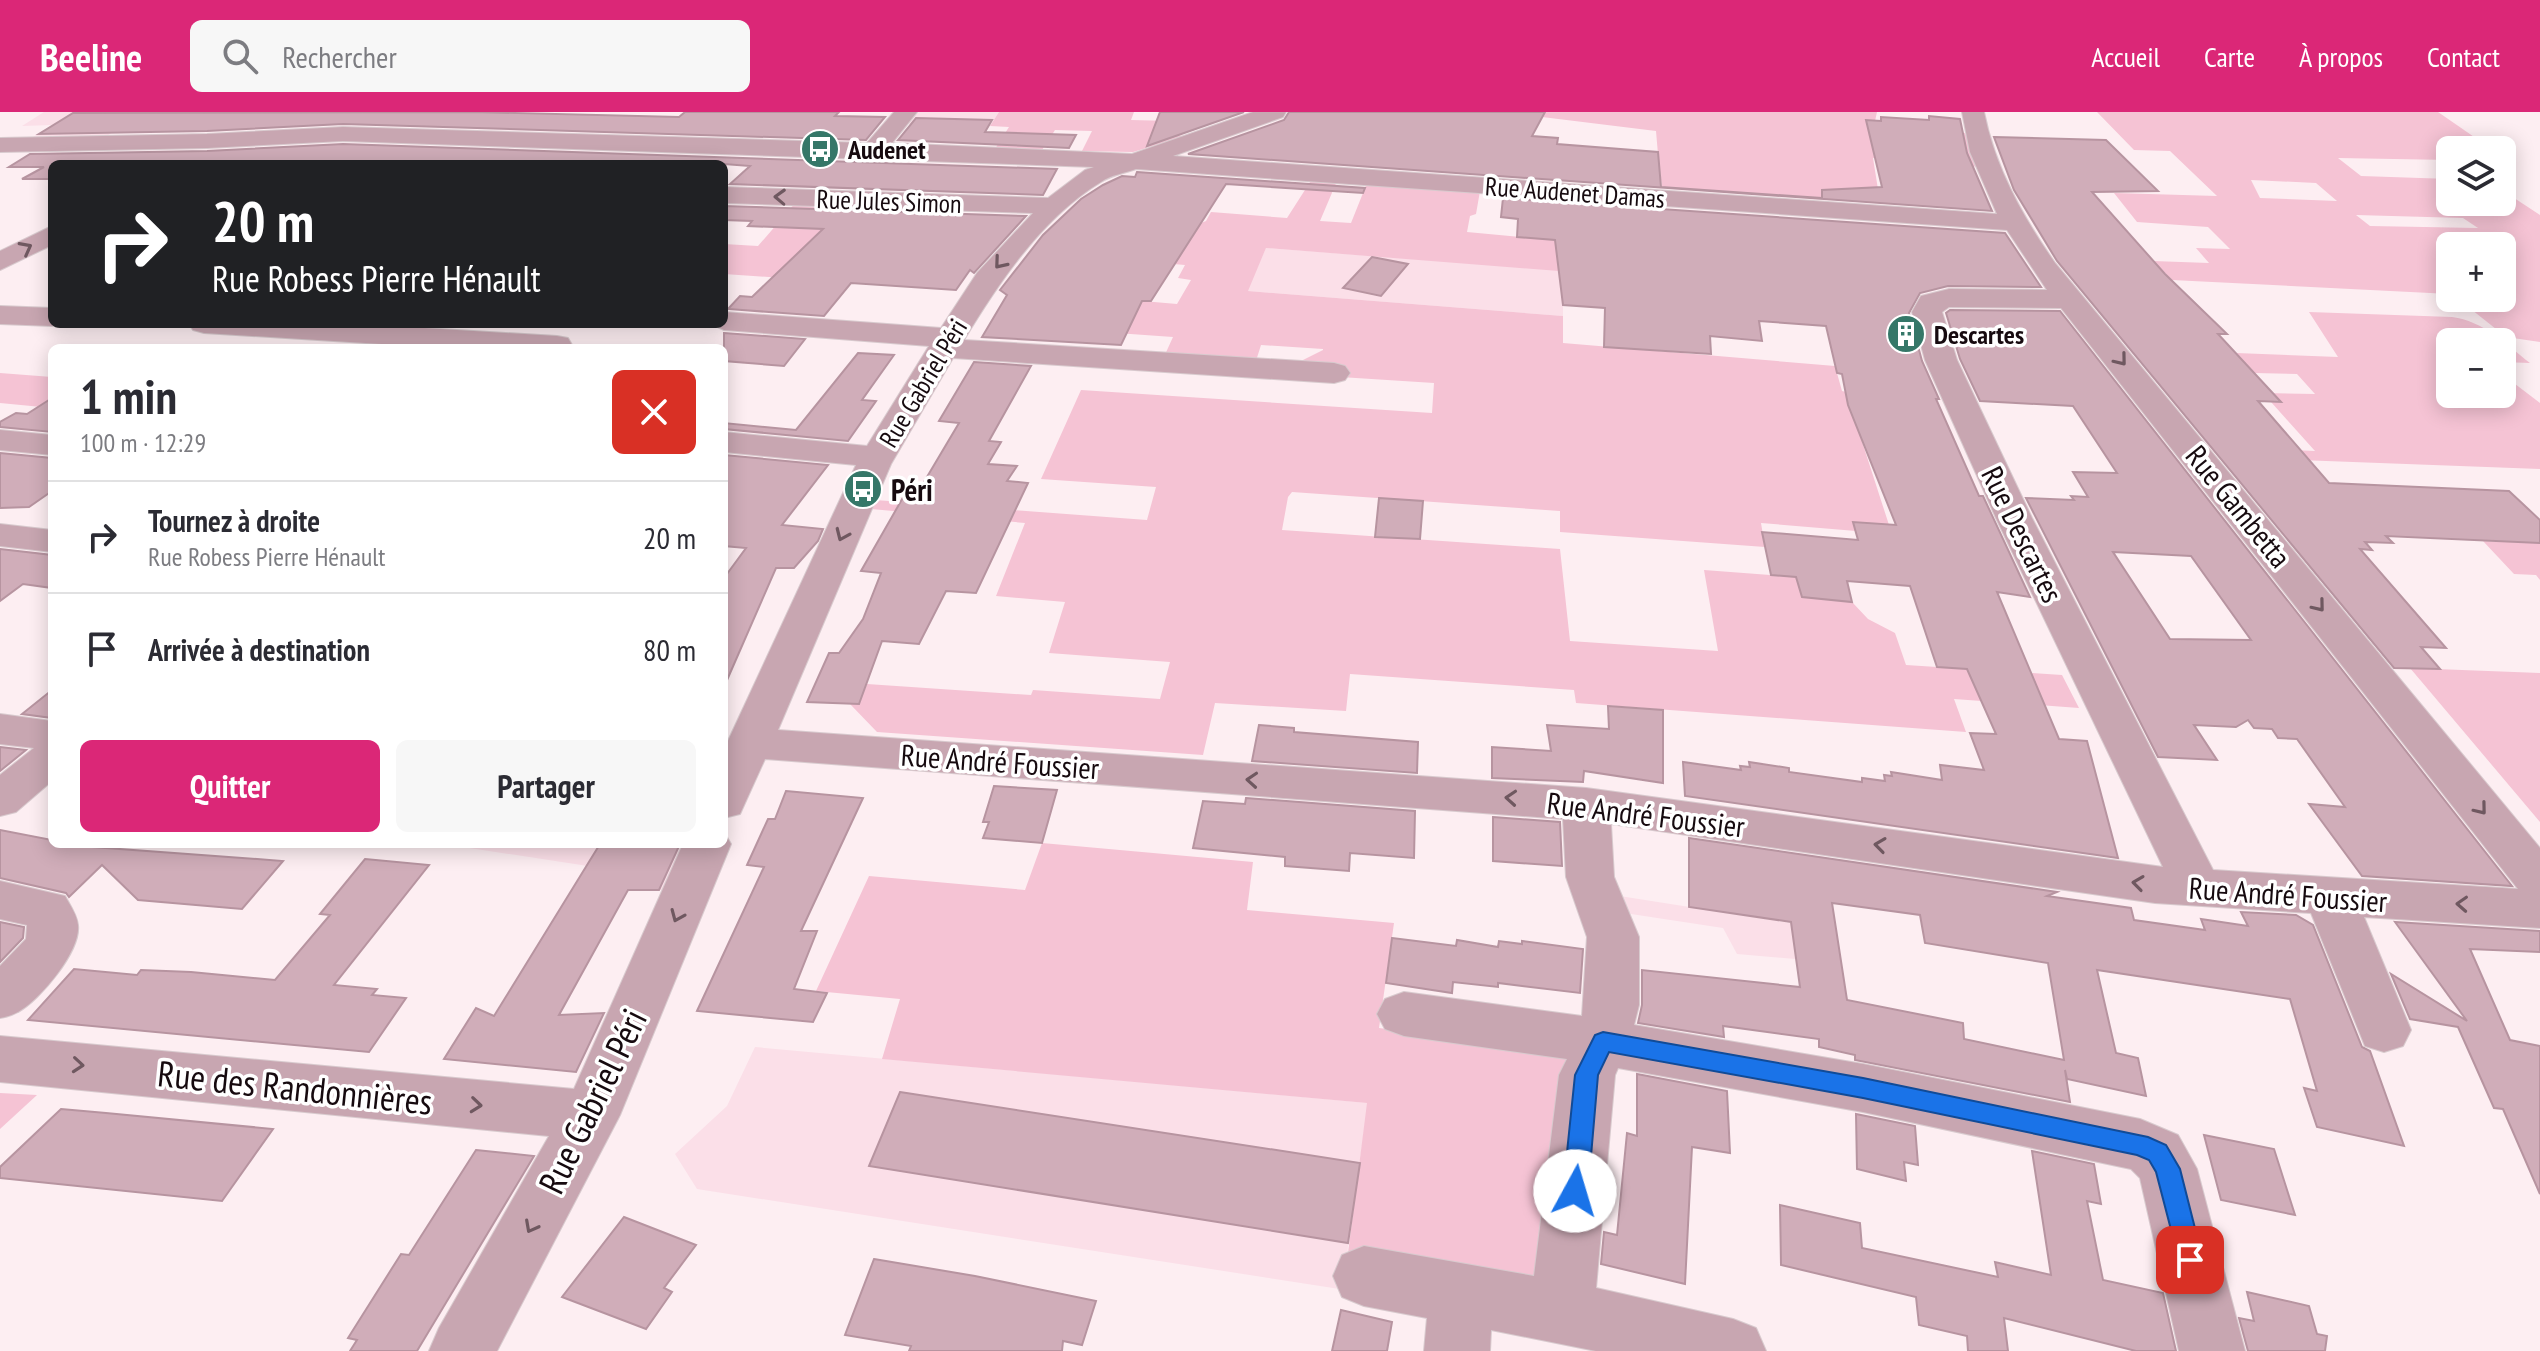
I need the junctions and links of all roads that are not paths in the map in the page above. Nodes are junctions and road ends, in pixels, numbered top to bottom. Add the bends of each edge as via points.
1 (336, 112) edge
2 (906, 112) edge
3 (1275, 112) edge
4 (1973, 112) edge
5 (23, 119) dead end
6 (0, 133) edge
7 (283, 135) junction
8 (616, 142) junction
9 (0, 145) edge
10 (874, 150) junction
11 (222, 160) edge
12 (596, 160) edge
13 (1134, 160) junction
14 (728, 195) edge
15 (1054, 206) junction
16 (2016, 223) junction
17 (48, 236) edge
18 (0, 262) edge
19 (2071, 299) junction
20 (0, 315) edge
21 (48, 317) edge
22 (728, 321) edge
23 (357, 328) edge
24 (395, 329) edge
25 (946, 343) junction
26 (533, 344) edge
27 (1334, 373) dead end
28 (0, 440) edge
29 (728, 442) edge
30 (48, 445) edge
31 (879, 457) junction
32 (0, 535) edge
33 (48, 541) edge
34 (0, 729) edge
35 (48, 735) edge
36 (749, 743) junction
37 (48, 760) edge
38 (728, 793) edge
39 (0, 800) edge
40 (1586, 804) junction
41 (705, 848) edge
42 (2540, 882) edge
43 (2198, 888) junction
44 (2327, 897) junction
45 (0, 900) edge
46 (2540, 909) edge
47 (0, 997) edge
48 (1404, 1014) dead end
49 (2384, 1030) dead end
50 (1603, 1042) junction
51 (0, 1059) edge
52 (591, 1115) junction
53 (1364, 1276) dead end
54 (1562, 1312) junction
55 (1459, 1322) edge
56 (462, 1351) edge
57 (1733, 1351) edge
58 (2212, 1351) edge

1 - 7 street
2 - 10 street
3 - 13 street, Rue Gabriel Péri
4 - 16 street, Rue Gambetta via 1976,139
5 - 6 street
7 - 8 street, Rue Audenet Damas
7 - 9 street, Rue Audenet Damas
7 - 11 street
8 - 10 street, Rue Audenet Damas
8 - 12 street
10 - 13 street, Rue Audenet Damas
13 - 15 street, Rue Gabriel Péri via 1094,175
13 - 16 street, Rue Audenet Damas
15 -> 14 street, Rue Jules Simon
15 -> 25 street, Rue Gabriel Péri via 987,279
16 - 19 street, Rue Gambetta
18 -> 17 street
19 -> 42 street, Rue Gambetta
19 - 43 street, Rue Descartes via 1949,298 1931,302 1927,312 1941,360 2014,518
20 - 21 street
22 - 25 street
23 - 24 street
24 - 26 street via 413,339
25 - 27 street
25 - 31 street, Rue Gabriel Péri
28 - 30 street
29 - 31 street
31 -> 36 street, Rue Gabriel Péri
32 - 33 street
34 - 35 street
36 - 38 street, Rue Gabriel Péri
40 -> 36 street, Rue André Foussier
37 - 39 street
43 -> 40 street, Rue André Foussier
40 - 50 street via 1590,877 1613,937 1612,1005
41 -> 52 street, Rue Gabriel Péri
43 - 44 street, Rue André Foussier
46 -> 44 street, Rue André Foussier
44 - 49 street
45 - 47 street via 47,910 56,932 33,965
48 - 50 street
50 - 54 street via 1587,1075
50 - 58 street via 1863,1088 2140,1145 2157,1153 2168,1169
51 -> 52 street, Rue des Randonnières
52 -> 56 street, Rue Gabriel Péri
53 - 55 street
54 - 55 street
54 - 57 street

